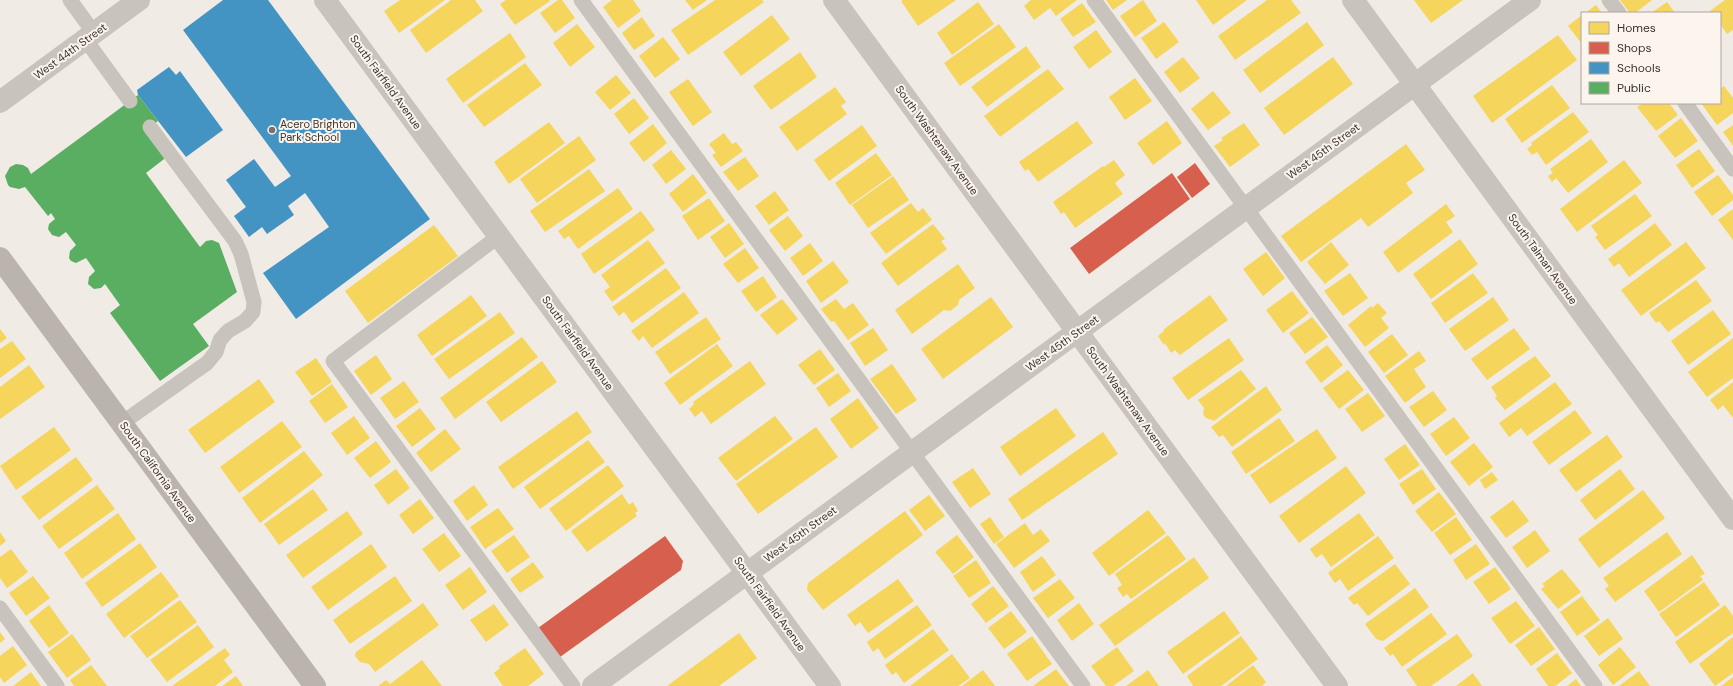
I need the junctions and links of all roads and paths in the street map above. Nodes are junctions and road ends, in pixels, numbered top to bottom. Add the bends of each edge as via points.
1 (70, 0) edge
2 (139, 0) edge
3 (325, 0) edge
4 (581, 0) edge
5 (834, 0) edge
6 (1094, 0) edge
7 (1353, 0) edge
8 (1530, 0) edge
9 (1609, 0) edge
10 (1618, 12) edge
11 (90, 36) junction
12 (1414, 84) junction
13 (130, 101) dead end
14 (0, 102) edge
15 (1686, 104) edge
16 (150, 127) dead end
17 (1733, 169) edge
18 (1246, 208) junction
19 (499, 236) junction
20 (0, 258) edge
21 (1077, 332) junction
22 (122, 423) junction
23 (912, 453) junction
24 (1733, 519) edge
25 (747, 574) junction
26 (0, 608) edge
27 (57, 686) edge
28 (315, 686) edge
29 (572, 686) edge
30 (593, 686) edge
31 (830, 686) edge
32 (1083, 686) edge
33 (1337, 686) edge
34 (1595, 686) edge

1 - 11 lane
2 - 11 street, West 44th Street
3 - 19 street, South Fairfield Avenue
4 - 23 lane
5 - 21 street, South Washtenaw Avenue
6 - 18 lane
7 - 12 street, South Talman Avenue
8 - 12 street, West 45th Street
9 - 10 lane
11 - 13 lane
11 - 14 street, West 44th Street
12 - 18 street, West 45th Street
12 - 24 street, South Talman Avenue
15 - 17 lane
16 - 22 lane via 235,241 254,302 253,312 245,321 228,331 207,363
18 - 21 street, West 45th Street
18 - 34 lane
19 - 25 street, South Fairfield Avenue
19 - 29 lane via 333,361
20 - 22 main road, South California Avenue
21 - 23 street, West 45th Street
21 - 33 street, South Washtenaw Avenue
22 - 28 main road, South California Avenue
23 - 25 street, West 45th Street
23 - 32 lane
25 - 30 street, West 45th Street
25 - 31 street, South Fairfield Avenue
26 - 27 lane

